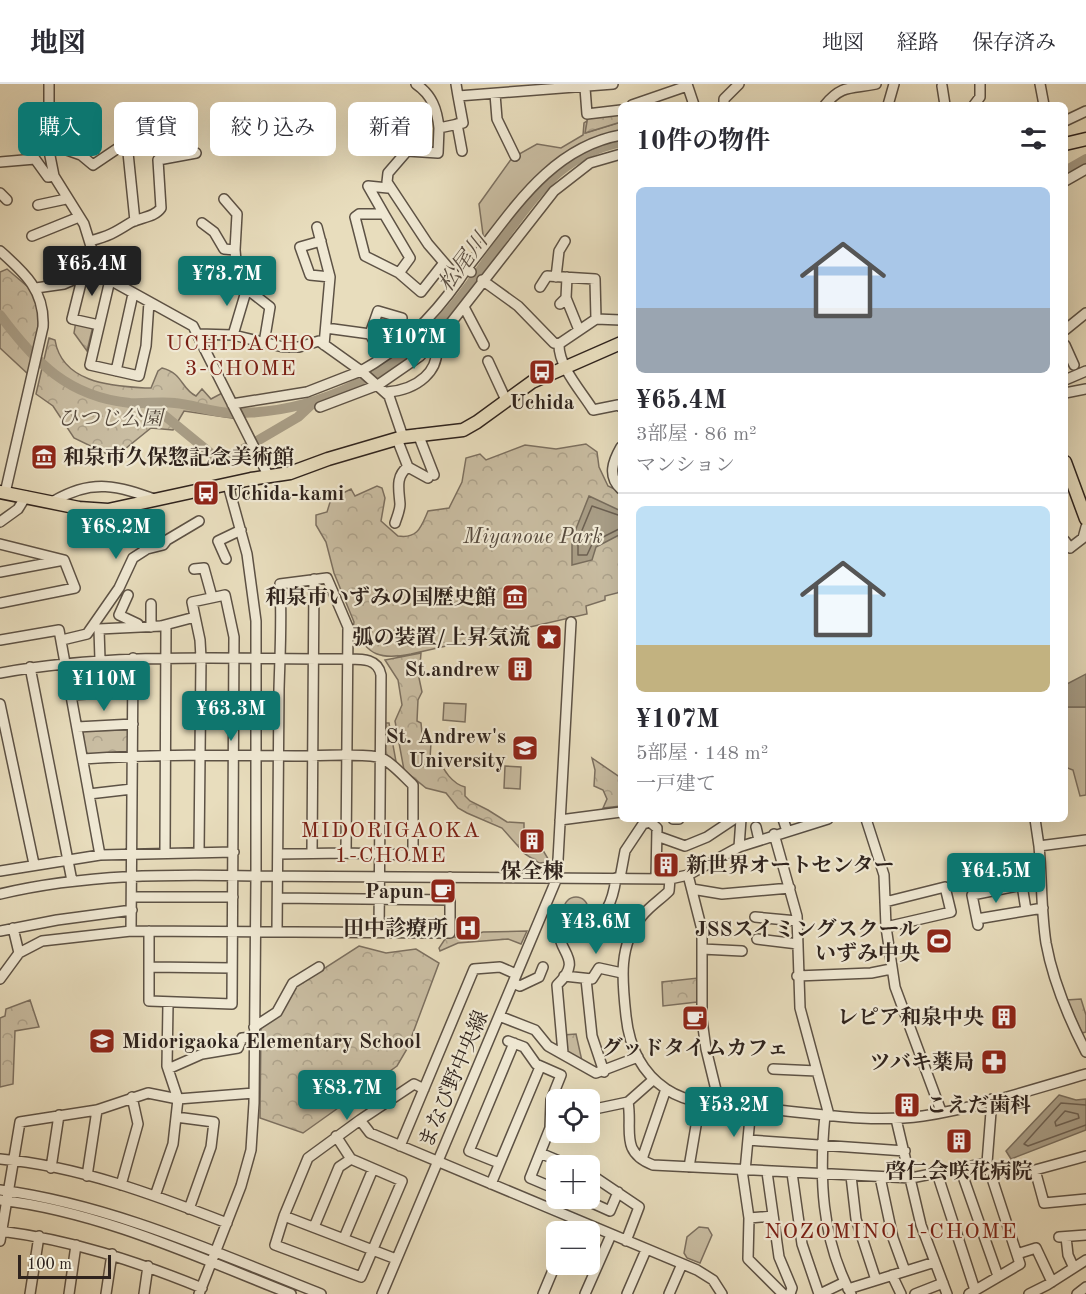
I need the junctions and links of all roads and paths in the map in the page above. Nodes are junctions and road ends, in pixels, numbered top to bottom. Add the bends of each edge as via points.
1 (49, 84) edge
2 (416, 84) edge
3 (456, 84) edge
4 (613, 84) edge
5 (723, 84) edge
6 (876, 84) edge
7 (894, 84) edge
8 (980, 84) edge
9 (1040, 84) edge
10 (687, 85) edge
11 (942, 86) dead end
12 (558, 87) edge
13 (736, 87) edge
14 (507, 88) edge
15 (585, 88) junction
16 (495, 93) junction
17 (458, 96) junction
18 (49, 102) edge
19 (642, 102) edge
20 (693, 102) edge
21 (724, 102) edge
22 (827, 102) edge
23 (889, 102) edge
24 (945, 102) edge
25 (976, 102) edge
26 (1043, 102) edge
27 (618, 110) edge
28 (1086, 111) edge
29 (1068, 120) edge
30 (457, 124) junction
31 (439, 128) junction
32 (618, 136) edge
33 (1086, 139) edge
34 (1068, 143) edge
35 (462, 151) dead end
36 (618, 155) edge
37 (50, 156) edge
38 (85, 156) edge
39 (180, 156) edge
40 (515, 156) dead end
41 (0, 162) edge
42 (1086, 170) edge
43 (54, 176) junction
44 (1068, 180) edge
45 (388, 188) junction
46 (66, 199) junction
47 (224, 199) dead end
48 (38, 205) dead end
49 (384, 214) junction
50 (79, 218) junction
51 (135, 221) junction
52 (202, 223) dead end
53 (317, 227) dead end
54 (35, 233) dead end
55 (90, 241) junction
56 (321, 241) junction
57 (565, 241) dead end
58 (235, 250) junction
59 (0, 251) edge
60 (443, 264) junction
61 (98, 269) junction
62 (399, 273) junction
63 (330, 277) junction
64 (556, 277) junction
65 (79, 278) junction
66 (567, 278) junction
67 (110, 280) junction
68 (459, 280) junction
69 (483, 281) junction
70 (540, 287) dead end
71 (36, 288) junction
72 (247, 288) junction
73 (133, 294) junction
74 (149, 302) junction
75 (464, 307) junction
76 (436, 312) junction
77 (1086, 313) edge
78 (596, 319) junction
79 (618, 320) edge
80 (449, 324) junction
81 (99, 325) junction
82 (326, 328) junction
83 (1068, 328) edge
84 (579, 330) junction
85 (198, 334) junction
86 (370, 334) dead end
87 (233, 335) junction
88 (435, 339) junction
89 (264, 343) junction
90 (559, 344) junction
91 (618, 344) edge
92 (324, 345) junction
93 (484, 345) dead end
94 (1068, 352) edge
95 (488, 361) dead end
96 (1074, 365) dead end
97 (566, 367) junction
98 (116, 371) junction
99 (1086, 371) edge
100 (362, 372) junction
101 (1068, 379) edge
102 (377, 384) junction
103 (1086, 389) edge
104 (387, 392) junction
105 (1068, 392) edge
106 (506, 400) junction
107 (618, 404) edge
108 (233, 405) junction
109 (320, 407) dead end
110 (418, 434) junction
111 (400, 438) junction
112 (618, 455) edge
113 (408, 467) junction
114 (1068, 470) edge
115 (270, 477) junction
116 (228, 485) junction
117 (618, 486) edge
118 (3, 492) edge
119 (26, 496) junction
120 (159, 500) junction
121 (54, 501) junction
122 (1086, 519) edge
123 (199, 521) dead end
124 (0, 522) edge
125 (395, 523) dead end
126 (1086, 527) edge
127 (241, 530) junction
128 (0, 544) edge
129 (1068, 545) edge
130 (226, 559) dead end
131 (64, 560) junction
132 (194, 569) dead end
133 (0, 573) edge
134 (314, 579) junction
135 (128, 595) dead end
136 (212, 597) junction
137 (0, 603) edge
138 (151, 604) dead end
139 (195, 617) junction
140 (571, 622) dead end
141 (166, 625) junction
142 (138, 627) junction
143 (151, 627) junction
144 (0, 640) edge
145 (62, 640) junction
146 (133, 658) junction
147 (167, 658) junction
148 (201, 658) junction
149 (235, 659) junction
150 (257, 659) junction
151 (280, 659) junction
152 (313, 659) junction
153 (347, 659) junction
154 (100, 660) junction
155 (66, 663) junction
156 (30, 667) junction
157 (0, 673) edge
158 (133, 691) junction
159 (71, 695) junction
160 (0, 704) edge
161 (133, 724) junction
162 (77, 728) junction
163 (166, 755) junction
164 (201, 755) junction
165 (132, 756) junction
166 (234, 756) junction
167 (256, 756) junction
168 (279, 756) junction
169 (312, 756) junction
170 (347, 756) junction
171 (380, 757) junction
172 (83, 759) junction
173 (132, 789) junction
174 (89, 794) junction
175 (618, 812) edge
176 (560, 820) junction
177 (730, 822) edge
178 (741, 822) edge
179 (784, 822) edge
180 (810, 822) edge
181 (867, 822) edge
182 (1035, 822) edge
183 (756, 827) dead end
184 (787, 831) junction
185 (774, 834) junction
186 (657, 836) junction
187 (759, 840) junction
188 (1086, 840) edge
189 (1039, 846) junction
190 (739, 847) junction
191 (165, 852) junction
192 (199, 852) junction
193 (234, 852) junction
194 (132, 853) junction
195 (312, 853) junction
196 (346, 853) junction
197 (278, 854) junction
198 (380, 854) junction
199 (100, 855) junction
200 (68, 859) junction
201 (34, 864) junction
202 (0, 869) edge
203 (234, 875) junction
204 (688, 875) junction
205 (132, 876) junction
206 (256, 876) junction
207 (278, 876) junction
208 (379, 877) junction
209 (450, 877) junction
210 (556, 878) junction
211 (618, 878) junction
212 (656, 878) junction
213 (670, 879) junction
214 (72, 881) junction
215 (790, 888) junction
216 (692, 890) junction
217 (0, 894) edge
218 (132, 897) junction
219 (233, 897) junction
220 (278, 898) junction
221 (379, 900) junction
222 (450, 900) junction
223 (885, 902) junction
224 (1043, 908) junction
225 (132, 910) junction
226 (1026, 910) junction
227 (755, 917) dead end
228 (798, 921) junction
229 (886, 927) junction
230 (13, 928) junction
231 (0, 931) edge
232 (149, 931) junction
233 (131, 932) junction
234 (232, 932) junction
235 (255, 932) junction
236 (277, 932) junction
237 (379, 933) junction
238 (757, 939) dead end
239 (798, 944) junction
240 (702, 949) junction
241 (742, 951) dead end
242 (19, 953) junction
243 (149, 967) junction
244 (318, 967) dead end
245 (543, 967) dead end
246 (232, 968) junction
247 (891, 969) junction
248 (622, 974) junction
249 (564, 976) junction
250 (797, 976) junction
251 (514, 978) junction
252 (0, 979) edge
253 (586, 979) junction
254 (168, 1004) junction
255 (499, 1016) junction
256 (254, 1026) junction
257 (254, 1037) junction
258 (1086, 1052) edge
259 (563, 1053) junction
260 (638, 1057) junction
261 (540, 1067) junction
262 (168, 1069) junction
263 (773, 1069) dead end
264 (818, 1071) junction
265 (604, 1072) junction
266 (1086, 1074) edge
267 (654, 1079) junction
268 (424, 1089) junction
269 (666, 1089) junction
270 (254, 1093) junction
271 (132, 1097) junction
272 (992, 1099) junction
273 (178, 1100) junction
274 (628, 1102) junction
275 (700, 1102) junction
276 (717, 1104) junction
277 (751, 1107) junction
278 (600, 1108) edge
279 (97, 1110) junction
280 (941, 1111) junction
281 (59, 1114) junction
282 (826, 1115) junction
283 (176, 1117) junction
284 (896, 1119) junction
285 (360, 1120) junction
286 (336, 1137) junction
287 (748, 1140) junction
288 (400, 1146) junction
289 (822, 1146) junction
290 (905, 1151) junction
291 (540, 1153) junction
292 (546, 1156) edge
293 (1086, 1156) edge
294 (0, 1159) edge
295 (351, 1159) junction
296 (642, 1159) junction
297 (14, 1160) junction
298 (437, 1162) junction
299 (499, 1163) junction
300 (987, 1163) junction
301 (51, 1167) junction
302 (689, 1167) junction
303 (960, 1168) junction
304 (373, 1169) junction
305 (744, 1170) junction
306 (767, 1172) junction
307 (792, 1173) junction
308 (937, 1173) junction
309 (820, 1174) junction
310 (87, 1176) junction
311 (851, 1176) junction
312 (880, 1177) junction
313 (910, 1178) junction
314 (600, 1180) edge
315 (491, 1184) junction
316 (545, 1184) joint
317 (121, 1185) junction
318 (618, 1192) junction
319 (4, 1196) edge
320 (155, 1196) junction
321 (1086, 1199) edge
322 (537, 1203) junction
323 (600, 1207) edge
324 (189, 1209) junction
325 (285, 1216) junction
326 (773, 1216) junction
327 (749, 1218) junction
328 (575, 1220) joint
329 (227, 1223) junction
330 (314, 1227) junction
331 (0, 1234) edge
332 (611, 1235) junction
333 (1086, 1235) edge
334 (39, 1236) junction
335 (344, 1239) junction
336 (626, 1241) junction
337 (76, 1245) junction
338 (373, 1250) junction
339 (646, 1250) junction
340 (215, 1252) junction
341 (112, 1254) junction
342 (1017, 1254) junction
343 (396, 1259) junction
344 (1086, 1260) edge
345 (935, 1262) junction
346 (212, 1263) junction
347 (682, 1264) junction
348 (148, 1266) junction
349 (1073, 1266) junction
350 (905, 1271) junction
351 (551, 1275) edge
352 (892, 1275) junction
353 (998, 1276) junction
354 (876, 1280) junction
355 (943, 1282) junction
356 (1052, 1282) junction
357 (1086, 1287) edge
358 (848, 1288) edge
359 (200, 1291) edge
360 (972, 1292) edge
361 (30, 1294) edge
362 (69, 1294) edge
363 (106, 1294) edge
364 (144, 1294) edge
365 (291, 1294) edge
366 (321, 1294) edge
367 (382, 1294) edge
368 (543, 1294) edge
369 (585, 1294) edge
370 (627, 1294) edge
371 (669, 1294) edge
372 (722, 1294) edge
373 (783, 1294) edge
374 (790, 1294) edge
375 (819, 1294) edge
376 (901, 1294) edge
377 (915, 1294) edge
378 (947, 1294) edge
379 (1029, 1294) edge
380 (1077, 1294) edge

1 - 18 street
2 - 31 street via 433,102
3 - 17 street
4 - 15 street
5 - 13 street
6 - 22 street via 858,84 835,92
7 - 23 street
8 - 25 street
9 - 26 street
10 - 19 street
10 - 20 street
11 - 24 street
12 - 14 street
12 - 15 street
13 - 21 street
14 - 16 street
15 - 27 street via 587,114
16 - 17 street
16 - 40 street via 497,118
17 - 30 street via 463,123
28 - 29 street
30 - 31 street
30 - 35 street
31 - 45 street via 438,153 407,151 388,173
32 - 68 street via 574,151 548,171
33 - 34 main road
36 - 69 street via 590,163 560,186
37 - 43 street
38 - 51 street via 95,168 130,141
39 - 51 street via 158,160 161,208 158,213
41 - 43 street via 35,159 48,177
42 - 44 street
43 - 46 street
45 - 49 street via 368,186
45 - 60 street
46 - 48 street
46 - 50 street
47 - 58 street via 237,214
49 - 62 street via 410,258
49 - 62 street via 355,217 365,256
50 - 54 street via 58,230
50 - 55 street
51 - 55 street via 117,233
52 - 58 street via 214,232 224,249
53 - 56 street
55 - 61 street
56 - 63 street
56 - 63 street via 300,247 310,275
57 - 64 street via 559,251
58 - 72 street via 238,282
59 - 71 street
60 - 62 street via 421,292
60 - 68 street
61 - 65 street
61 - 67 street
63 - 82 street
64 - 66 street
64 - 70 street via 547,276
65 - 71 street
65 - 81 street via 72,319
66 - 78 street via 595,279
66 - 84 street via 563,301
67 - 73 street
67 - 81 street
68 - 76 street
69 - 75 street
69 - 90 street via 518,306
71 - 118 street via 44,312 39,345
72 - 87 street
72 - 89 street via 270,307
73 - 74 street
73 - 98 street
74 - 85 street via 187,321
74 - 98 street via 139,376
75 - 80 street
75 - 93 street
76 - 80 street
76 - 100 street via 392,352
77 - 83 street
78 - 79 street
78 - 84 street
80 - 88 street
81 - 98 street via 90,364
82 - 86 street
82 - 92 street
84 - 90 street
85 - 87 street
85 - 108 street
87 - 89 street
88 - 102 street via 420,356
88 - 104 street via 437,355 424,380 400,391
89 - 92 street via 299,347 315,341
90 - 97 street
91 - 97 main road
92 - 100 street
94 - 96 street
95 - 106 street
97 - 106 main road via 532,382
97 - 107 street via 593,410
99 - 101 street
100 - 102 street
100 - 108 street via 307,392
102 - 104 street
102 - 109 street
103 - 105 street
104 - 111 street
106 - 110 main road via 463,430
108 - 115 street
110 - 111 main road
110 - 113 street via 431,476
111 - 113 street
111 - 115 main road
112 - 117 street via 612,471
113 - 125 street via 400,477 400,505
114 - 122 main road
115 - 116 main road
116 - 120 main road
116 - 127 street
118 - 119 main road
119 - 121 main road
119 - 124 street via 18,509
120 - 121 main road via 108,510
120 - 121 street via 130,489 102,485
123 - 145 street via 164,545 133,558 119,588 87,634
126 - 129 street via 1085,535 1076,545
127 - 130 street via 216,538
127 - 150 street via 252,585
128 - 131 street
131 - 133 street
131 - 137 street via 75,588
132 - 136 street via 204,568
134 - 151 street via 280,584
134 - 152 street
134 - 153 street via 327,578 345,616
135 - 142 street via 119,615
136 - 139 street via 192,602
136 - 149 street via 225,595
138 - 143 street
139 - 141 street
139 - 148 street
140 - 176 street, まなび野中央線
141 - 143 street
141 - 147 street
142 - 143 street
142 - 154 street via 99,629
144 - 145 street via 60,630
145 - 155 street
146 - 147 street
146 - 154 street
146 - 158 street
147 - 148 street
147 - 163 street
148 - 149 street
148 - 164 street
149 - 150 street
149 - 166 street
150 - 151 street
150 - 167 street
151 - 152 street
151 - 168 street
152 - 153 street
152 - 169 street
153 - 170 street
153 - 171 street via 370,661 380,670
154 - 155 street
155 - 156 street
155 - 159 street
156 - 157 street
156 - 200 street
158 - 159 street
158 - 161 street
159 - 162 street
160 - 201 street
161 - 162 street
161 - 165 street
162 - 172 street
163 - 164 street
163 - 165 street
163 - 191 street
164 - 166 street
164 - 192 street
165 - 172 street
165 - 173 street
166 - 167 street
166 - 193 street
167 - 168 street
167 - 206 street
168 - 169 street
168 - 197 street
169 - 170 street
169 - 195 street
170 - 171 street
170 - 196 street
171 - 198 street
171 - 198 street via 414,785 413,855
172 - 174 street
173 - 174 street
173 - 194 street
174 - 199 street
175 - 176 street
176 - 210 street, まなび野中央線
177 - 186 street via 686,846
178 - 190 street
179 - 184 street
180 - 184 street
181 - 223 street via 884,874
182 - 189 street
183 - 187 street
184 - 185 street
185 - 187 street
185 - 215 street
186 - 211 street via 656,825 643,824 625,851
186 - 212 street
187 - 190 street
188 - 189 street
189 - 224 street
190 - 204 street
191 - 192 street
191 - 194 street
192 - 193 street
193 - 203 street
194 - 199 street
194 - 205 street
195 - 196 street
195 - 197 street
196 - 198 street
197 - 207 street
198 - 208 street
199 - 200 street
200 - 201 street
200 - 214 street
201 - 202 street
203 - 205 street
203 - 206 street
203 - 219 street
204 - 213 street
204 - 216 street
205 - 214 street
205 - 218 street
206 - 207 street
206 - 235 street
207 - 208 street
207 - 220 street
208 - 209 street
208 - 221 street
209 - 210 street
209 - 222 street
210 - 211 street
210 - 251 street, まなび野中央線
211 - 212 street
211 - 249 street via 613,897 599,919 559,933 568,955
212 - 213 street
213 - 248 street via 669,891 642,916 630,936
214 - 217 street
215 - 216 street via 722,894
215 - 228 street
216 - 240 street via 701,921
218 - 219 street
218 - 225 street
219 - 234 street
220 - 221 street
220 - 236 street
221 - 222 street
221 - 237 street
222 - 237 street via 450,933
223 - 229 street
223 - 229 street via 945,887 951,912
224 - 226 street
224 - 258 street via 1052,970
225 - 230 street
225 - 233 street
226 - 226 street via 1022,885 972,895 977,922
227 - 228 street
228 - 239 street
229 - 247 street
230 - 231 street
230 - 242 street
232 - 233 street
232 - 234 street
232 - 243 street
233 - 242 street via 42,941
234 - 235 street
234 - 246 street
235 - 236 street
235 - 256 street
236 - 237 street
238 - 239 street via 768,944
239 - 250 street
240 - 241 street via 729,954
240 - 276 street via 703,1029
242 - 252 street
243 - 246 street
243 - 254 street via 149,1001
244 - 256 street via 293,983 278,1012
245 - 251 street via 539,977 520,986
246 - 254 street via 232,1004
247 - 250 street
247 - 280 street via 901,1007
248 - 253 street via 598,968 592,979
248 - 260 street via 628,1035
249 - 253 street
249 - 259 street via 557,985
250 - 264 street via 803,1022
251 - 255 street, まなび野中央線
251 - 268 street via 500,968 474,969
253 - 265 street via 592,1036
254 - 262 street
255 - 259 street via 535,1030 545,1044
255 - 298 street, まなび野中央線
256 - 257 street
257 - 262 street via 242,1038 238,1048 202,1054
257 - 270 street
259 - 265 street via 594,1072
260 - 265 street
260 - 267 street
261 - 291 street via 561,1075 551,1100 550,1128
261 - 299 street
261 - 299 street via 524,1047 511,1042 469,1151
262 - 273 street
263 - 264 street via 787,1073
264 - 282 street
266 - 272 street
267 - 269 street
267 - 274 street
268 - 285 street via 414,1084
268 - 288 street
269 - 275 street
269 - 296 street
270 - 273 street
270 - 329 street via 249,1160
271 - 273 street via 148,1093
271 - 279 street
271 - 317 street via 138,1124
272 - 280 street
272 - 300 street
273 - 283 street
274 - 278 street
274 - 296 street via 629,1142
275 - 276 street
275 - 302 street
276 - 277 street
277 - 282 street
277 - 287 street
279 - 281 street
279 - 310 street
280 - 284 street
281 - 297 street via 20,1122
281 - 301 street
282 - 284 street
282 - 289 street
283 - 320 street via 173,1144
283 - 324 street via 214,1122 211,1147
284 - 290 street
285 - 286 street
285 - 288 street via 370,1133
286 - 295 street
286 - 325 street via 308,1158
287 - 289 street
287 - 305 street
288 - 298 street
289 - 290 street
289 - 309 street
290 - 313 street
291 - 292 street
291 - 316 street via 530,1178
293 - 321 street via 1035,1170 1044,1203
294 - 297 street
295 - 304 street
295 - 330 street via 339,1167
296 - 302 street via 654,1165
297 - 301 street
297 - 319 street
298 - 315 street
298 - 343 street, まなび野中央線
299 - 315 street
300 - 303 street
300 - 342 street
301 - 310 street
302 - 305 street
303 - 308 street
303 - 353 street
304 - 335 street
304 - 338 street via 402,1181
305 - 306 street
305 - 327 street
306 - 307 street
306 - 326 street
307 - 309 street
307 - 375 street via 802,1244
308 - 313 street
308 - 360 street
309 - 311 street
309 - 358 street via 829,1232
310 - 317 street
311 - 312 street
311 - 354 street via 856,1219
312 - 313 street
312 - 350 street via 893,1238
313 - 345 street
314 - 318 street
315 - 322 street
316 - 322 street
317 - 320 street
318 - 323 street via 610,1211
318 - 336 street via 639,1207
319 - 331 street
319 - 340 street via 58,1201 128,1220
319 - 346 street via 123,1230
320 - 324 street
322 - 328 street
324 - 329 street
325 - 330 street
325 - 338 street via 274,1245 359,1278
326 - 327 street
326 - 374 street via 779,1257 792,1288
327 - 373 street via 748,1259
328 - 332 street
329 - 340 street
330 - 335 street
331 - 334 street
332 - 336 street
332 - 369 street
333 - 349 street via 1063,1237
334 - 337 street
334 - 361 street
335 - 338 street
336 - 339 street
337 - 341 street
337 - 362 street
338 - 343 street
339 - 347 street
339 - 370 street
340 - 346 street
340 - 366 street
341 - 348 street
341 - 363 street
342 - 353 street via 1020,1264
342 - 356 street via 1036,1248
343 - 367 street, まなび野中央線
344 - 349 street
345 - 350 street
345 - 355 street
346 - 359 street
346 - 365 street
347 - 371 street
347 - 372 street via 709,1276
348 - 359 street
348 - 364 street
349 - 356 street
350 - 352 street
351 - 368 street
352 - 354 street
352 - 376 street
353 - 360 street
354 - 358 street
355 - 377 street
355 - 378 street
356 - 379 street
357 - 380 street
358 - 375 street

